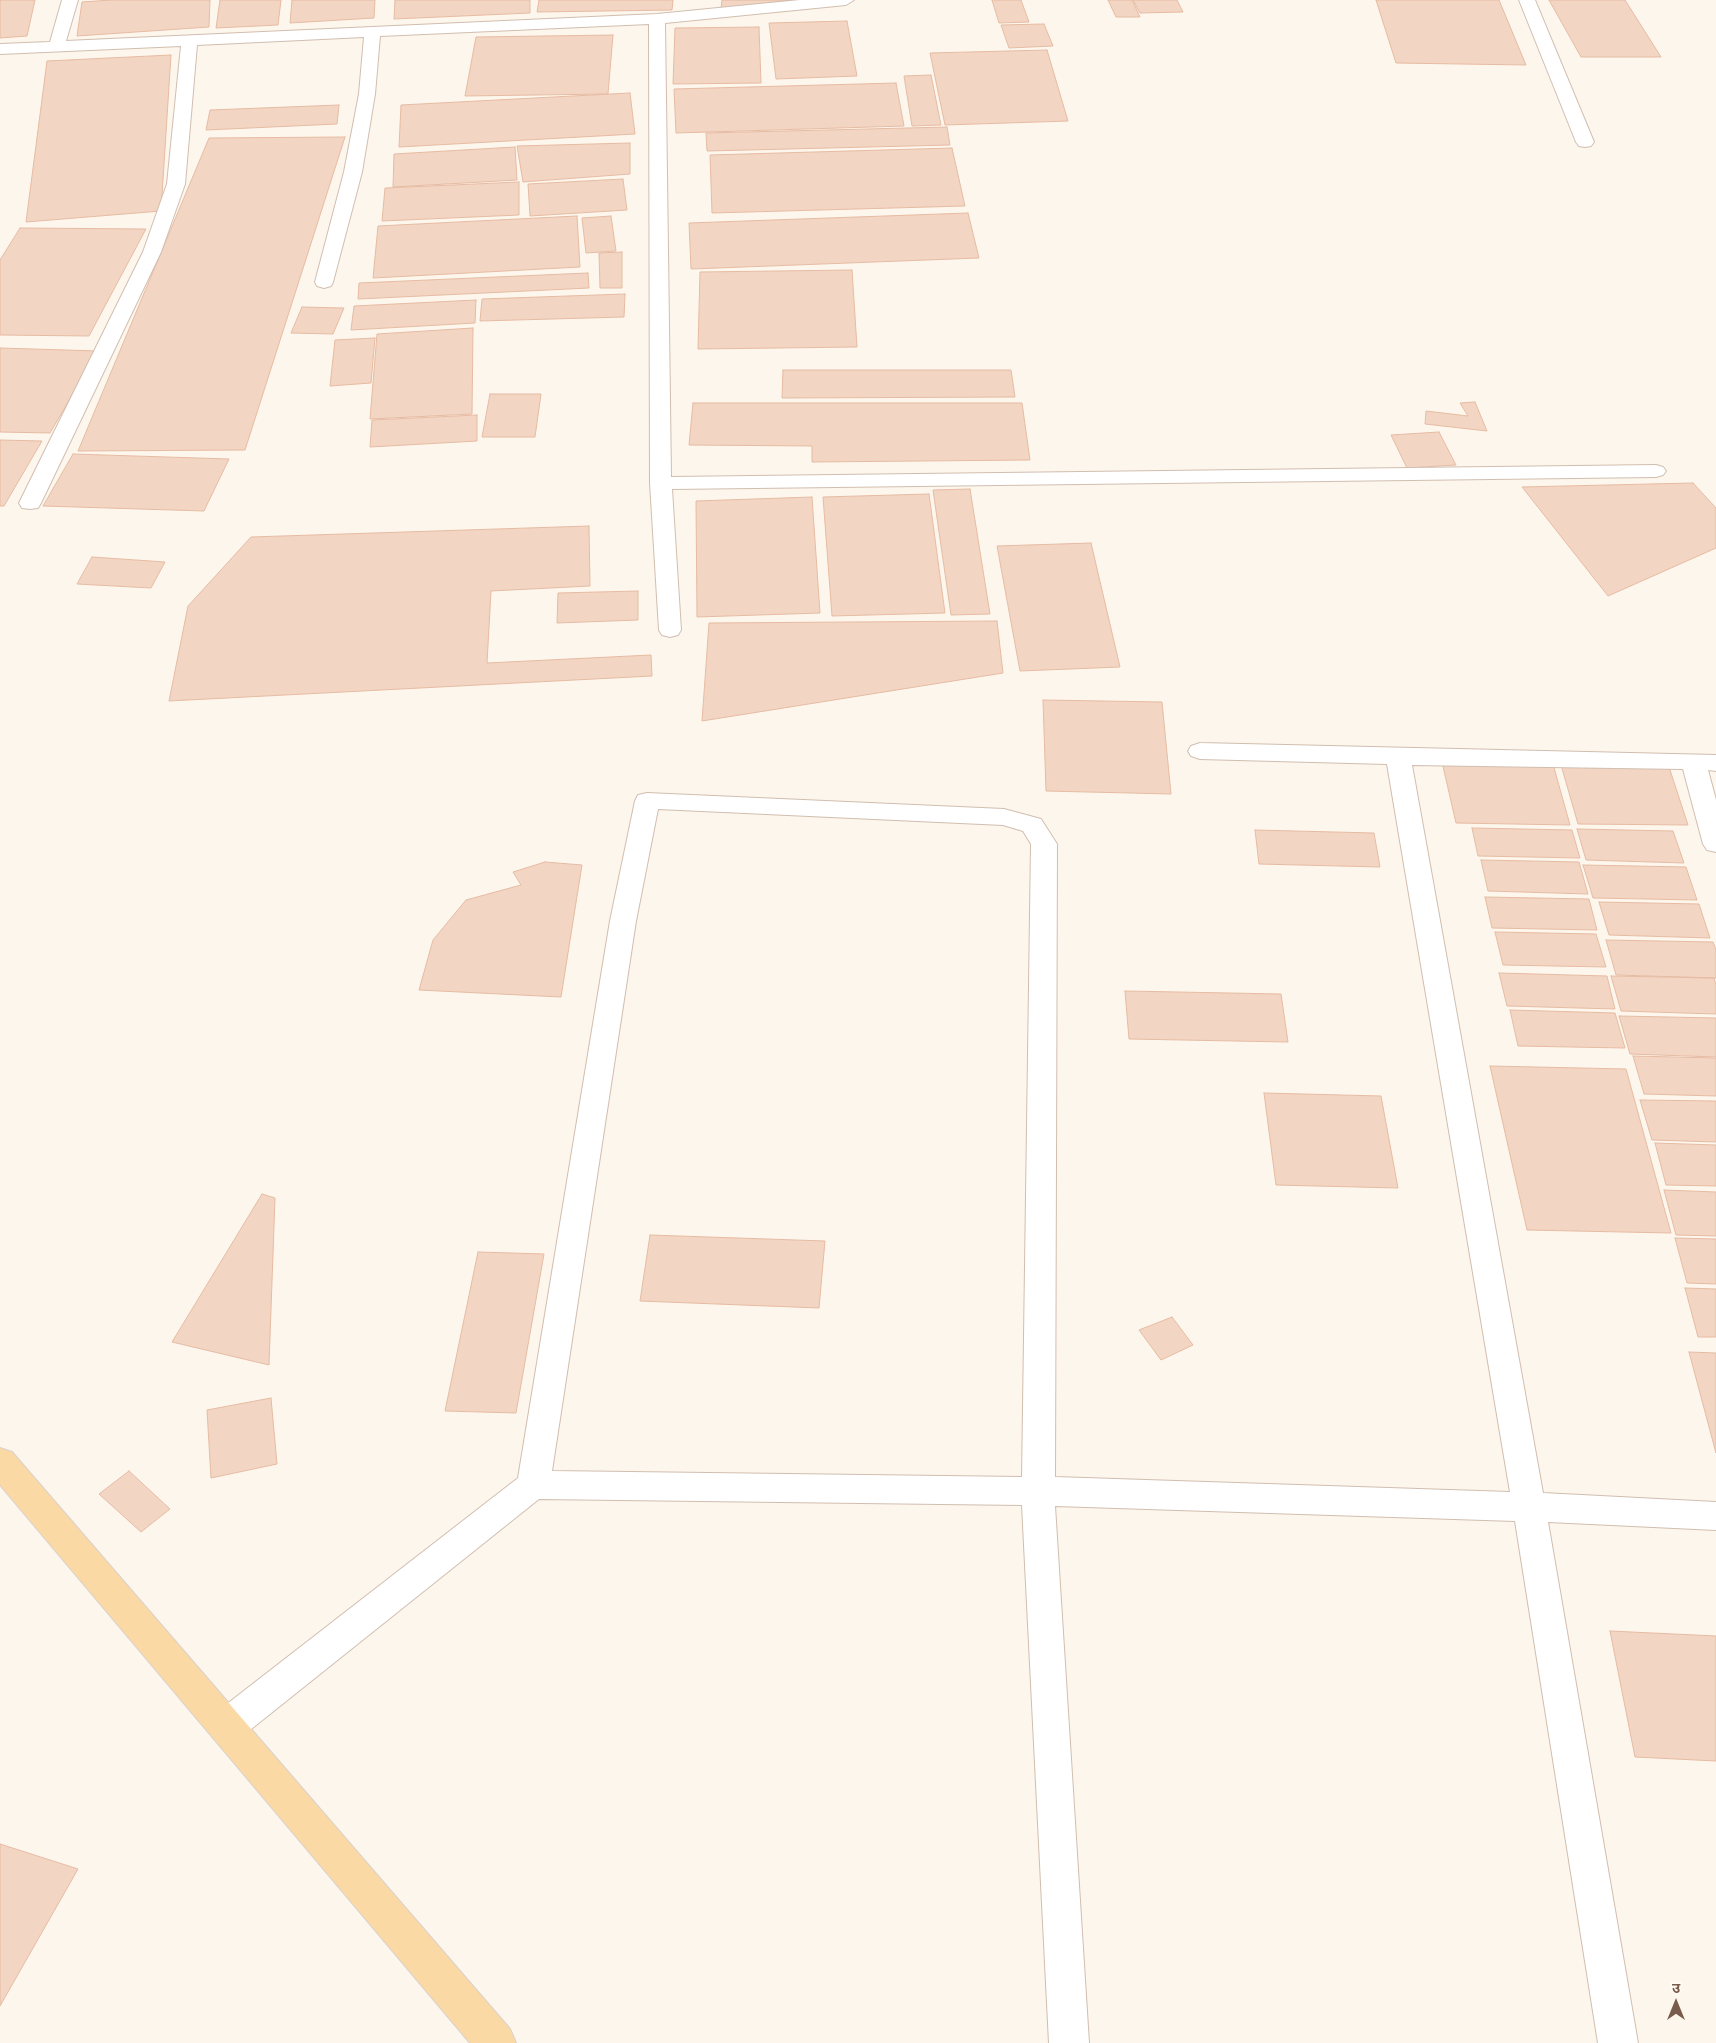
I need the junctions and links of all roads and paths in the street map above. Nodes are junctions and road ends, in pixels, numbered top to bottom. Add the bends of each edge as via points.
1 (70, 0) edge
2 (846, 0) edge
3 (1527, 0) edge
4 (657, 19) junction
5 (372, 32) junction
6 (189, 40) junction
7 (57, 46) junction
8 (0, 48) edge
9 (1585, 142) dead end
10 (324, 282) dead end
11 (1656, 471) dead end
12 (661, 483) junction
13 (30, 503) dead end
14 (670, 630) dead end
15 (1200, 751) dead end
16 (1398, 757) junction
17 (1704, 762) edge
18 (1716, 844) edge
19 (0, 1462) edge
20 (533, 1485) junction
21 (1038, 1491) junction
22 (1529, 1506) junction
23 (1716, 1516) edge
24 (227, 1726) junction
25 (496, 2043) edge
26 (1069, 2043) edge
27 (1618, 2043) edge

1 - 7 street
2 - 4 street
3 - 9 street
4 - 5 street
4 - 12 street
5 - 6 street
5 - 10 street via 367,94 353,172
6 - 7 street
6 - 13 street via 176,184 152,252
7 - 8 street
11 - 12 street
12 - 14 street
15 - 16 street
16 - 17 street
16 - 22 street
17 - 18 street
19 - 24 main road
20 - 21 street
20 - 21 street via 621,931 647,801 1004,817 1032,825 1044,844
20 - 24 street
21 - 22 street
21 - 26 street
22 - 23 street
22 - 27 street
24 - 25 main road

